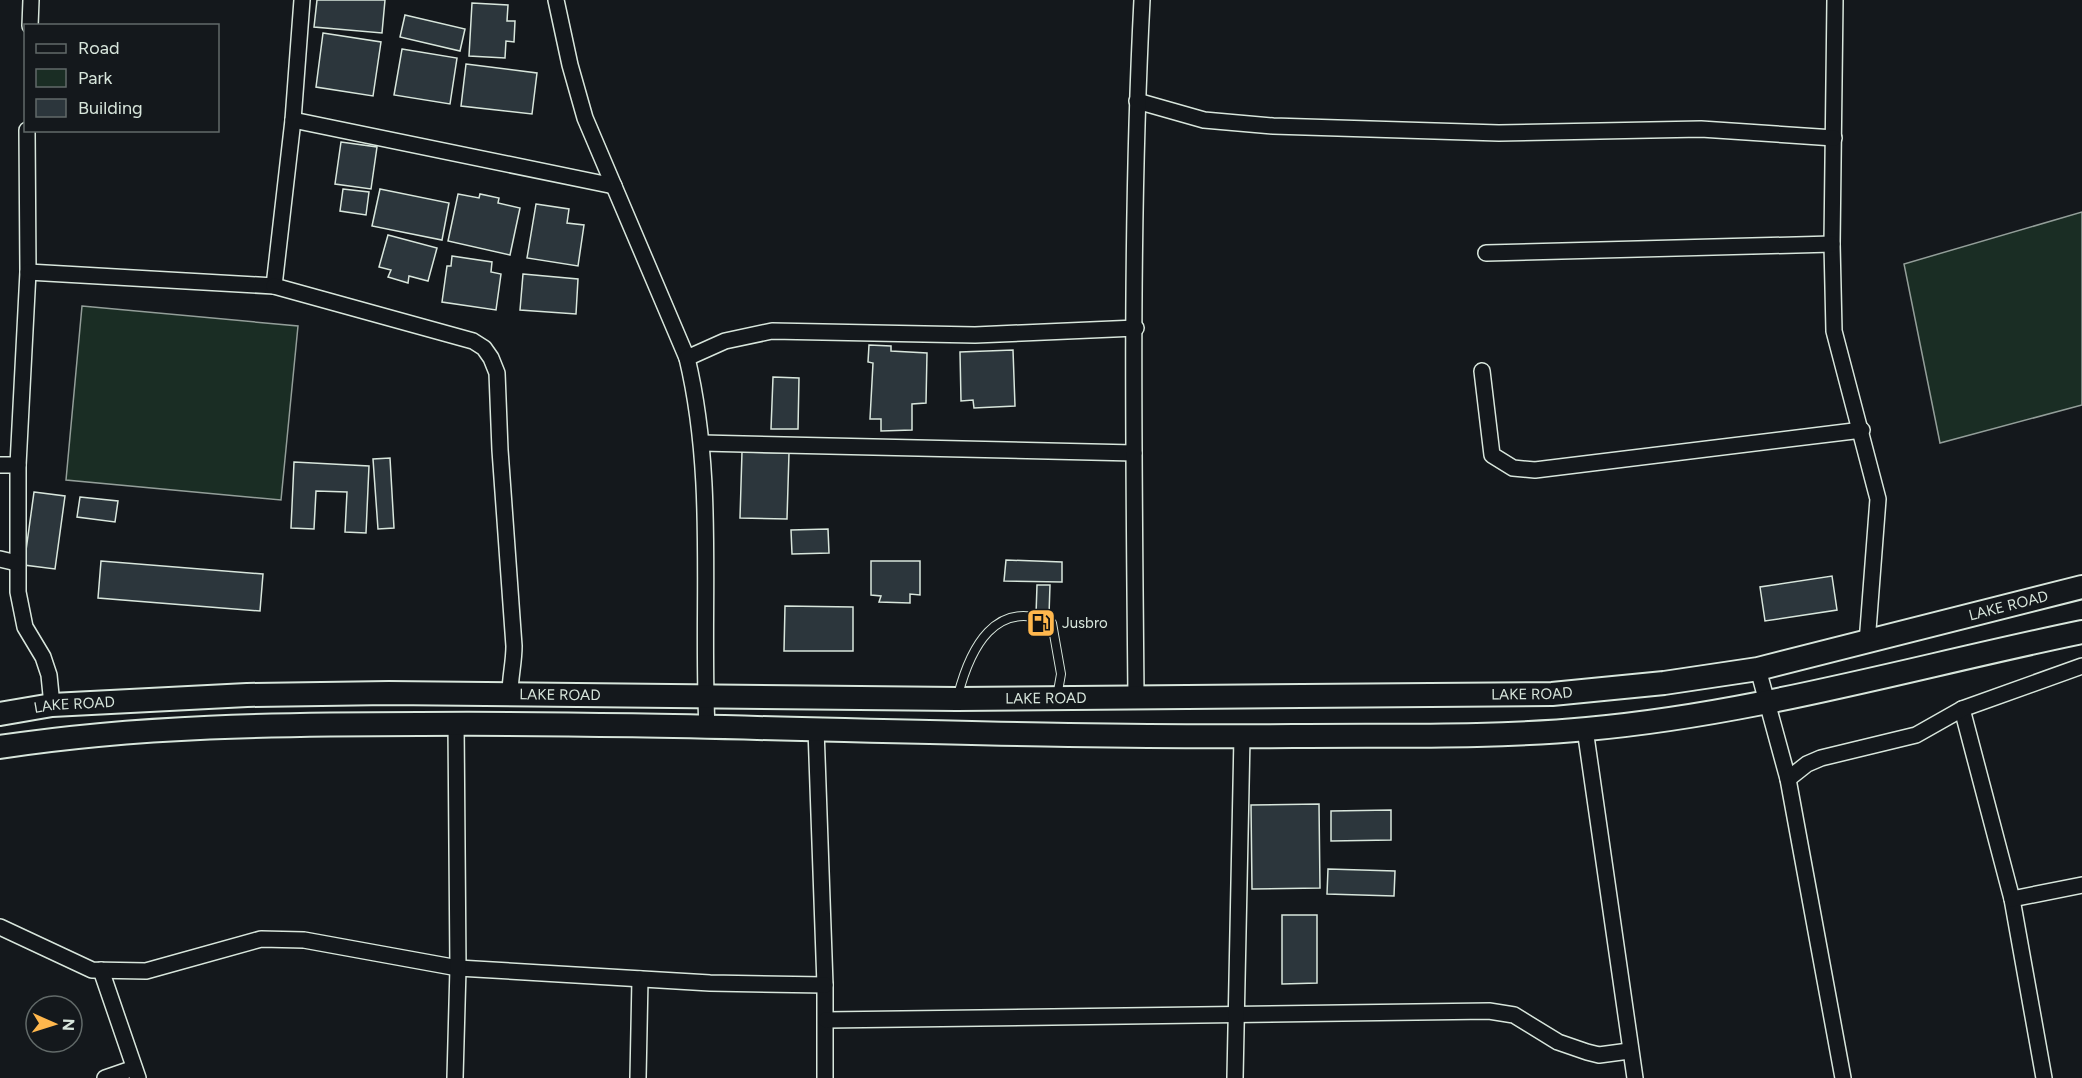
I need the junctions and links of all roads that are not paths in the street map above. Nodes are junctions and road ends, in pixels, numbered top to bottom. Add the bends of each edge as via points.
1 (31, 0) edge
2 (302, 0) edge
3 (556, 0) edge
4 (1142, 0) edge
5 (1834, 0) edge
6 (30, 24) edge
7 (1137, 101) junction
8 (293, 120) junction
9 (27, 132) edge
10 (1834, 138) junction
11 (614, 186) junction
12 (1832, 244) junction
13 (1486, 253) dead end
14 (28, 272) junction
15 (274, 286) junction
16 (1136, 328) junction
17 (687, 358) junction
18 (1482, 371) dead end
19 (1862, 430) junction
20 (702, 443) junction
21 (1134, 453) junction
22 (0, 465) edge
23 (18, 465) junction
24 (0, 559) edge
25 (17, 563) junction
26 (2082, 587) edge
27 (2082, 632) edge
28 (1867, 643) junction
29 (2082, 666) edge
30 (1758, 669) junction
31 (510, 694) junction
32 (706, 696) junction
33 (1136, 697) junction
34 (1057, 698) junction
35 (957, 699) junction
36 (1765, 703) junction
37 (52, 705) junction
38 (1962, 710) junction
39 (0, 714) edge
40 (456, 723) junction
41 (707, 728) junction
42 (816, 729) junction
43 (1585, 729) junction
44 (1242, 736) junction
45 (0, 747) edge
46 (1788, 779) junction
47 (2082, 885) edge
48 (2012, 899) junction
49 (0, 927) edge
50 (458, 968) junction
51 (101, 970) junction
52 (640, 979) junction
53 (825, 985) junction
54 (1235, 1015) junction
55 (826, 1020) junction
56 (1629, 1051) junction
57 (136, 1073) edge
58 (105, 1078) edge
59 (455, 1078) edge
60 (638, 1078) edge
61 (825, 1078) edge
62 (1234, 1078) edge
63 (1635, 1078) edge
64 (1843, 1078) edge
65 (2044, 1078) edge

1 - 6 street
2 - 8 street
3 - 11 street via 585,118
4 - 7 street
5 - 10 street
7 - 10 street via 1204,120 1264,126 1499,133 1701,129
7 - 16 street
8 - 11 street
8 - 15 street
9 - 14 street
10 - 12 street
11 - 17 street
12 - 13 street
12 - 19 street via 1834,331
14 - 15 street
14 - 23 street
15 - 31 street via 473,341 491,358 497,373 514,646
16 - 17 street via 975,334 772,331 725,341
16 - 21 street
17 - 20 street
18 - 19 street via 1492,455 1513,468 1535,470
19 - 28 street via 1878,499
20 - 21 street
20 - 32 street
21 - 33 street
22 - 23 street
23 - 25 street
24 - 25 street
25 - 37 street via 25,627 43,657
26 - 28 main road, LAKE ROAD
27 - 36 main road, LAKE ROAD
28 - 30 main road, LAKE ROAD
29 - 38 street
30 - 33 main road, LAKE ROAD via 1552,694
30 - 36 street
31 - 32 main road, LAKE ROAD
31 - 37 main road, LAKE ROAD via 248,695
32 - 35 main road, LAKE ROAD
32 - 41 street
33 - 34 main road, LAKE ROAD
34 - 35 main road, LAKE ROAD
34 - 35 lane via 1061,674 1052,623 1026,617 1005,619 981,640 969,658
36 - 43 main road, LAKE ROAD
36 - 46 street
37 - 39 main road, LAKE ROAD
38 - 46 street via 1916,735 1821,758
38 - 48 street
40 - 41 main road, LAKE ROAD
40 - 45 main road, LAKE ROAD via 190,729
40 - 50 street
41 - 42 main road, LAKE ROAD
42 - 44 main road, LAKE ROAD via 1083,737
42 - 53 street
43 - 44 main road, LAKE ROAD
43 - 56 street
44 - 54 street
46 - 64 street
47 - 48 street
48 - 65 street
49 - 51 street via 92,970
50 - 51 street via 304,940 261,939 146,971
50 - 52 street
50 - 59 street
51 - 57 street
52 - 53 street
52 - 60 street
53 - 55 street
54 - 55 street
54 - 56 street via 1489,1011 1514,1015 1558,1042 1587,1052 1599,1055
54 - 62 street
55 - 61 street
56 - 63 street
57 - 58 street

